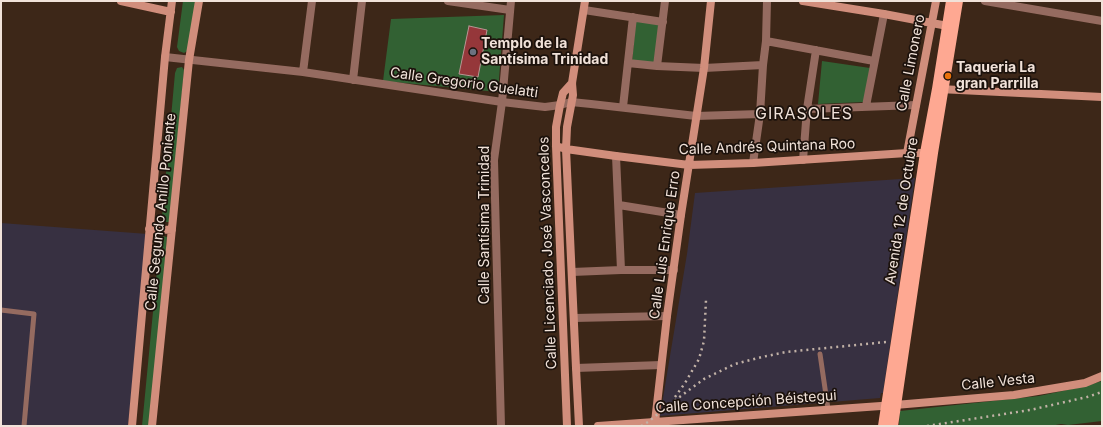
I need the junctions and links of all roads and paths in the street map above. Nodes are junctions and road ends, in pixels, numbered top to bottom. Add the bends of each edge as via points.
1 (121, 1) edge
2 (172, 1) edge
3 (199, 1) edge
4 (312, 1) edge
5 (362, 1) edge
6 (448, 1) edge
7 (511, 1) edge
8 (585, 1) edge
9 (665, 1) edge
10 (711, 1) edge
11 (767, 1) edge
12 (803, 1) edge
13 (936, 1) edge
14 (951, 1) edge
15 (958, 1) edge
16 (985, 1) edge
17 (510, 10) junction
18 (584, 10) junction
19 (171, 12) junction
20 (884, 14) junction
21 (633, 17) junction
22 (1102, 20) edge
23 (663, 22) junction
24 (932, 23) junction
25 (950, 27) junction
26 (766, 41) junction
27 (816, 50) junction
28 (165, 58) junction
29 (189, 60) junction
30 (874, 61) junction
31 (628, 63) junction
32 (763, 65) junction
33 (657, 66) junction
34 (704, 68) junction
35 (303, 72) junction
36 (353, 80) junction
37 (572, 83) junction
38 (940, 89) junction
39 (1102, 97) edge
40 (502, 102) junction
41 (571, 102) junction
42 (916, 105) junction
43 (560, 106) junction
44 (866, 106) junction
45 (623, 107) junction
46 (807, 110) junction
47 (760, 114) junction
48 (696, 116) junction
49 (556, 146) junction
50 (566, 149) junction
51 (907, 153) junction
52 (929, 153) junction
53 (616, 156) junction
54 (803, 160) junction
55 (753, 163) junction
56 (689, 165) junction
57 (619, 205) junction
58 (681, 215) junction
59 (149, 229) junction
60 (172, 230) junction
61 (621, 270) junction
62 (674, 270) junction
63 (572, 272) junction
64 (1, 310) edge
65 (668, 316) junction
66 (574, 318) junction
67 (820, 354) dead end
68 (662, 365) junction
69 (576, 368) junction
70 (1102, 376) edge
71 (890, 405) junction
72 (869, 407) junction
73 (828, 409) junction
74 (655, 422) junction
75 (883, 423) edge
76 (24, 426) edge
77 (132, 426) edge
78 (152, 426) edge
79 (501, 426) edge
80 (567, 426) edge
81 (579, 426) edge
82 (598, 426) edge
83 (893, 426) edge

1 - 19 street
2 - 19 street, Calle Segundo Anillo Poniente
3 - 29 street, Calle Segundo Anillo Poniente
4 - 35 street
5 - 36 street
6 - 17 street
7 - 17 street, Calle Santísima Trinidad
8 - 18 street, Calle Licenciado José Vasconcelos
9 - 23 street
10 - 34 street, Calle Luis Enrique Erro
11 - 26 street
12 - 20 street
13 - 24 street, Calle Limonero
14 - 25 main road, Avenida 12 de Octubre
15 - 25 main road, Avenida 12 de Octubre
16 - 22 street
17 - 40 street, Calle Santísima Trinidad
18 - 21 street
18 - 37 street, Calle Licenciado José Vasconcelos
19 - 28 street, Calle Segundo Anillo Poniente
20 - 24 street
20 - 30 street
21 - 23 street
21 - 31 street
23 - 33 street
24 - 25 street
24 - 42 street, Calle Limonero
25 - 38 main road, Avenida 12 de Octubre
26 - 27 street
26 - 32 street
27 - 30 street
27 - 46 street
28 - 29 street, Calle Gregorio Guelatti
28 - 59 street, Calle Segundo Anillo Poniente
29 - 35 street, Calle Gregorio Guelatti
29 - 60 street, Calle Segundo Anillo Poniente
30 - 44 street
31 - 33 street
31 - 45 street
32 - 34 street
32 - 47 street
33 - 34 street
34 - 48 street, Calle Luis Enrique Erro
35 - 36 street, Calle Gregorio Guelatti
36 - 40 street, Calle Gregorio Guelatti
37 - 41 street, Calle Licenciado José Vasconcelos
37 - 43 street, Calle Licenciado José Vasconcelos via 563,93
38 - 39 street
38 - 52 main road, Avenida 12 de Octubre
40 - 43 street, Calle Gregorio Guelatti via 545,107
40 - 79 street, Calle Santísima Trinidad via 494,160
41 - 43 street, Calle Gregorio Guelatti
41 - 45 street, Calle Gregorio Guelatti
41 - 50 street, Calle Licenciado José Vasconcelos via 566,127
42 - 44 street
42 - 51 street, Calle Limonero
43 - 49 street, Calle Licenciado José Vasconcelos
44 - 46 street
45 - 48 street, Calle Gregorio Guelatti
46 - 54 street
47 - 48 street, Calle Gregorio Guelatti
47 - 55 street
48 - 56 street, Calle Luis Enrique Erro
49 - 50 street, Calle Andrés Quintana Roo
49 - 80 street, Calle Licenciado José Vasconcelos
50 - 53 street, Calle Andrés Quintana Roo
50 - 63 street, Calle Licenciado José Vasconcelos
51 - 52 street, Calle Andrés Quintana Roo
51 - 54 street, Calle Andrés Quintana Roo
52 - 71 main road, Avenida 12 de Octubre
53 - 56 street, Calle Andrés Quintana Roo
53 - 57 street
54 - 55 street, Calle Andrés Quintana Roo
55 - 56 street, Calle Andrés Quintana Roo
56 - 58 street, Calle Luis Enrique Erro
57 - 58 street
57 - 61 street
58 - 62 street, Calle Luis Enrique Erro
59 - 60 street
59 - 77 street, Calle Segundo Anillo Poniente
60 - 78 street, Calle Segundo Anillo Poniente
61 - 62 street
61 - 63 street
62 - 65 street, Calle Luis Enrique Erro
63 - 66 street, Calle Licenciado José Vasconcelos
64 - 76 lane via 34,314
65 - 66 street
65 - 68 street, Calle Luis Enrique Erro
66 - 69 street, Calle Licenciado José Vasconcelos
67 - 73 lane
68 - 69 street
68 - 74 street, Calle Luis Enrique Erro
69 - 81 street, Calle Licenciado José Vasconcelos
70 - 71 street, Calle Vesta via 1085,383 1014,395
71 - 72 street, Calle Concepción Béistegui
71 - 75 main road, Avenida 12 de Octubre
71 - 83 main road, Avenida 12 de Octubre
72 - 73 street, Calle Concepción Béistegui
72 - 75 street via 878,412
73 - 74 street, Calle Concepción Béistegui
74 - 82 street, Calle Concepción Béistegui

